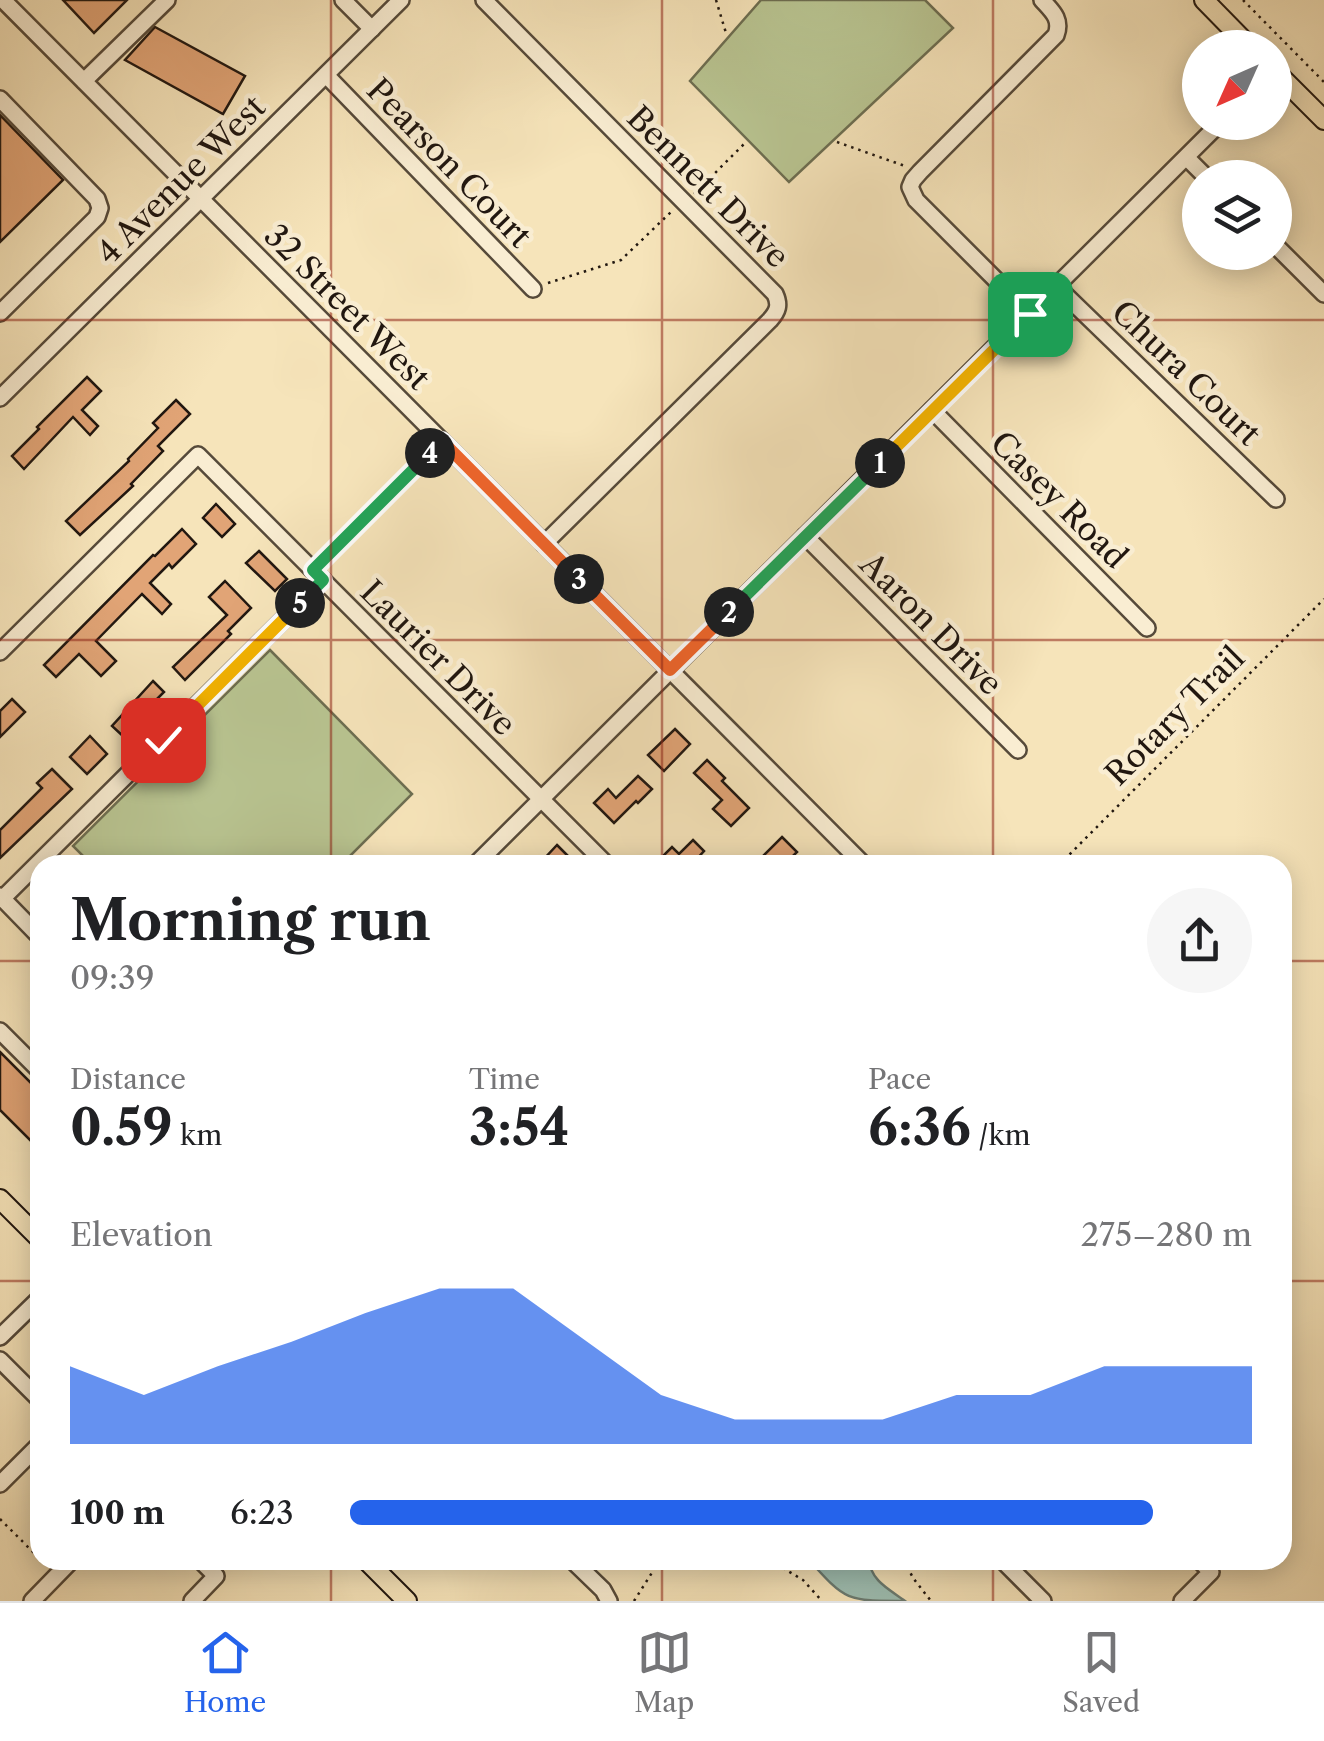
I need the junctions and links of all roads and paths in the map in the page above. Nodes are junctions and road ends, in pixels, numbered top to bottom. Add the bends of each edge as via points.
1 (3, 0) edge
2 (166, 0) edge
3 (344, 0) edge
4 (401, 0) edge
5 (484, 0) edge
6 (716, 0) edge
7 (1042, 0) edge
8 (1204, 0) edge
9 (1243, 0) edge
10 (372, 28) junction
11 (1233, 30) edge
12 (726, 32) dead end
13 (326, 75) junction
14 (84, 81) junction
15 (1324, 82) edge
16 (1292, 88) edge
17 (0, 99) edge
18 (1324, 120) edge
19 (1204, 140) edge
20 (837, 142) dead end
21 (745, 143) dead end
22 (1187, 158) joint
23 (920, 172) junction
24 (201, 199) junction
25 (684, 201) junction
26 (1292, 262) edge
27 (1058, 287) junction
28 (533, 288) joint
29 (1324, 294) edge
30 (0, 313) edge
31 (1030, 314) junction
32 (0, 398) edge
33 (932, 410) junction
34 (442, 441) junction
35 (1276, 499) dead end
36 (806, 536) junction
37 (544, 544) junction
38 (318, 575) junction
39 (1324, 599) edge
40 (1148, 628) dead end
41 (0, 652) edge
42 (670, 670) junction
43 (1018, 750) dead end
44 (540, 800) junction
45 (42, 855) edge
46 (485, 855) edge
47 (596, 855) edge
48 (854, 855) edge
49 (1070, 855) edge
50 (30, 868) edge
51 (1, 897) edge
52 (30, 927) edge
53 (0, 1031) edge
54 (30, 1061) edge
55 (0, 1200) edge
56 (30, 1229) edge
57 (30, 1308) edge
58 (0, 1337) edge
59 (0, 1360) edge
60 (30, 1390) edge
61 (30, 1454) edge
62 (0, 1484) edge
63 (0, 1519) edge
64 (30, 1549) edge
65 (62, 1570) edge
66 (210, 1570) edge
67 (376, 1570) edge
68 (581, 1570) edge
69 (654, 1570) edge
70 (785, 1570) edge
71 (908, 1570) edge
72 (1012, 1570) edge
73 (1209, 1570) edge
74 (608, 1600) edge
75 (32, 1601) edge
76 (192, 1601) edge
77 (407, 1601) edge
78 (634, 1601) edge
79 (822, 1601) edge
80 (931, 1601) edge
81 (1043, 1601) edge
82 (1182, 1601) edge

1 - 14 street, 32 Street West
2 - 14 street
3 - 10 street
4 - 10 street, 4 Avenue West
5 - 25 street, Bennett Drive
6 - 12 path
7 - 23 street via 1058,20 1056,35
8 - 11 main road
9 - 15 path
10 - 13 street, 4 Avenue West
13 - 24 street, 4 Avenue West
13 - 28 street, Pearson Court
14 - 24 street, 32 Street West
16 - 18 main road
17 - 30 street via 100,208
19 - 22 street
20 - 23 path
21 - 25 path
22 - 27 street
23 - 31 street via 910,187 916,200
24 - 32 street, 4 Avenue West
24 - 34 street, 32 Street West
25 - 28 path via 621,260
25 - 37 street, Bennett Drive via 775,294 776,312
26 - 29 street
27 - 31 street
27 - 35 street, Chura Court
31 - 33 street
33 - 36 street
33 - 40 street, Casey Road
34 - 37 street, 32 Street West
34 - 38 path
36 - 42 street
36 - 43 street, Aaron Drive
37 - 42 street, 32 Street West
38 - 41 street, Laurier Drive via 198,455
38 - 44 street, Laurier Drive
38 - 45 street
39 - 49 path, Rotary Trail
42 - 44 street
42 - 48 street, 32 Street West
44 - 46 street
44 - 47 street, Laurier Drive
50 - 51 street
51 - 52 street
53 - 54 street
55 - 56 main road
57 - 58 street
59 - 60 street
61 - 62 street
63 - 64 path
65 - 75 street
66 - 76 street via 216,1576
67 - 77 main road
68 - 74 street
69 - 78 path
70 - 79 path
71 - 80 path
72 - 81 street
73 - 82 street

